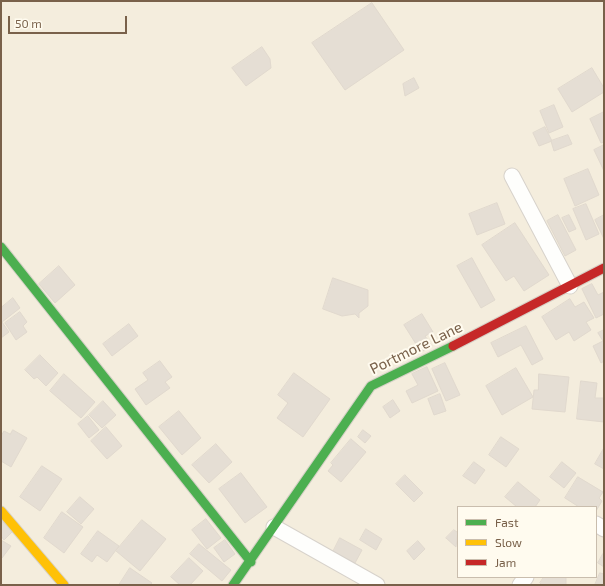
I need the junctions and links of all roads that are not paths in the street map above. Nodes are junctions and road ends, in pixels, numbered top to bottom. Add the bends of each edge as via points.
1 (512, 176) dead end
2 (1, 247) edge
3 (604, 268) edge
4 (570, 286) junction
5 (1, 511) edge
6 (274, 527) junction
7 (251, 562) junction
8 (64, 585) edge
9 (233, 585) edge
10 (377, 585) edge

1 - 4 street
2 - 7 street
3 - 4 street, Portmore Lane
4 - 6 street, Portmore Lane via 370,386
5 - 8 street
6 - 7 street, Portmore Lane
6 - 10 street
7 - 9 street, Portmore Lane

